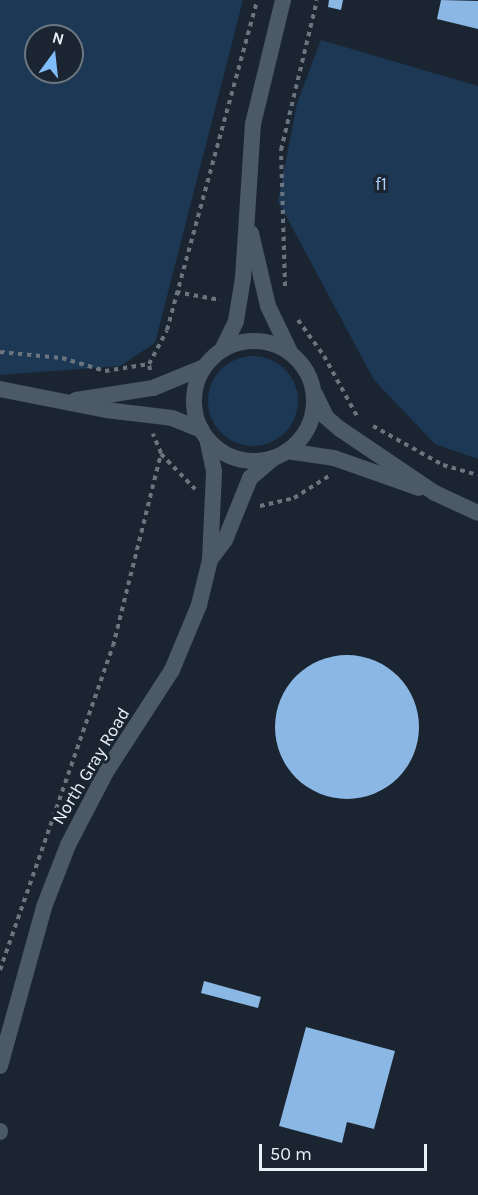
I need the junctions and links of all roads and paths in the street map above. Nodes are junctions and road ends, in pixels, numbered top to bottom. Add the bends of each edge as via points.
1 (257, 0) edge
2 (283, 0) edge
3 (317, 0) edge
4 (249, 223) junction
5 (176, 292) junction
6 (286, 298) dead end
7 (224, 301) dead end
8 (293, 313) dead end
9 (222, 350) junction
10 (0, 352) edge
11 (290, 352) junction
12 (149, 364) junction
13 (204, 367) junction
14 (152, 379) dead end
15 (0, 389) edge
16 (313, 390) junction
17 (72, 401) junction
18 (152, 430) dead end
19 (204, 435) junction
20 (161, 453) junction
21 (283, 453) junction
22 (332, 467) dead end
23 (478, 475) edge
24 (205, 492) dead end
25 (435, 493) junction
26 (254, 506) dead end
27 (478, 513) edge
28 (210, 560) junction
29 (0, 970) edge
30 (0, 1066) edge

1 - 5 path
2 - 4 street via 253,124
3 - 6 path via 281,150 280,225
4 - 9 street via 236,321
4 - 11 street via 268,306
5 - 7 path
5 - 12 path via 162,343
8 - 23 path via 324,356 358,418 443,465
9 - 11 street via 256,341
9 - 13 street
10 - 12 path via 62,358 105,371
11 - 16 street via 309,375
12 - 14 path
13 - 17 street via 153,388
13 - 19 street via 194,392
15 - 17 street
16 - 21 street via 314,410 307,429
16 - 25 street via 322,411 336,426
17 - 19 street via 106,410 172,418
18 - 20 path
19 - 21 street via 232,457 264,460
19 - 28 street, North Gray Road via 214,471
20 - 24 path via 192,488
20 - 29 path via 113,646
21 - 25 street via 334,458
21 - 28 street, North Gray Road via 250,478 225,540
22 - 26 path via 325,480 300,495
25 - 27 street
28 - 30 street, North Gray Road via 199,605 176,661 96,791 61,860

